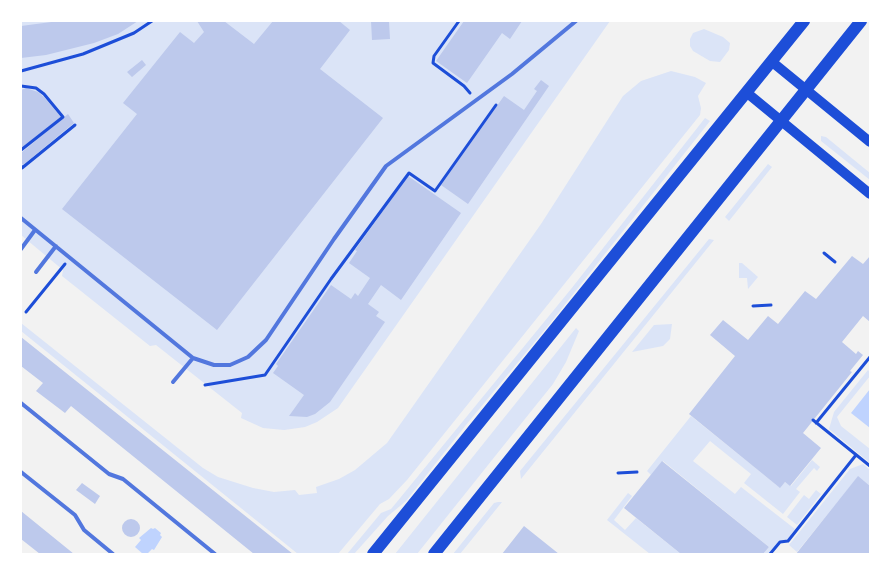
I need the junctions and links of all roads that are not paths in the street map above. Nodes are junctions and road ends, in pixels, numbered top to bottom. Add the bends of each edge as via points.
1 (576, 21) edge
2 (804, 21) edge
3 (861, 21) edge
4 (771, 61) junction
5 (806, 89) junction
6 (746, 92) junction
7 (781, 121) junction
8 (870, 142) edge
9 (870, 194) edge
10 (21, 219) edge
11 (35, 230) junction
12 (56, 246) junction
13 (21, 249) edge
14 (36, 272) dead end
15 (193, 358) junction
16 (173, 382) dead end
17 (21, 403) edge
18 (21, 472) edge
19 (113, 554) edge
20 (215, 554) edge
21 (373, 554) edge
22 (434, 554) edge

1 - 15 lane via 477,101 386,166 259,349 230,365
2 - 4 main road
3 - 5 main road
4 - 5 main road
4 - 6 main road
5 - 7 main road
5 - 8 main road
6 - 7 main road
6 - 21 main road
7 - 9 main road
7 - 22 main road
10 - 11 lane
11 - 12 lane
11 - 13 lane
12 - 14 lane
12 - 15 lane
15 - 16 lane
17 - 20 lane
18 - 19 lane via 75,515 84,530

